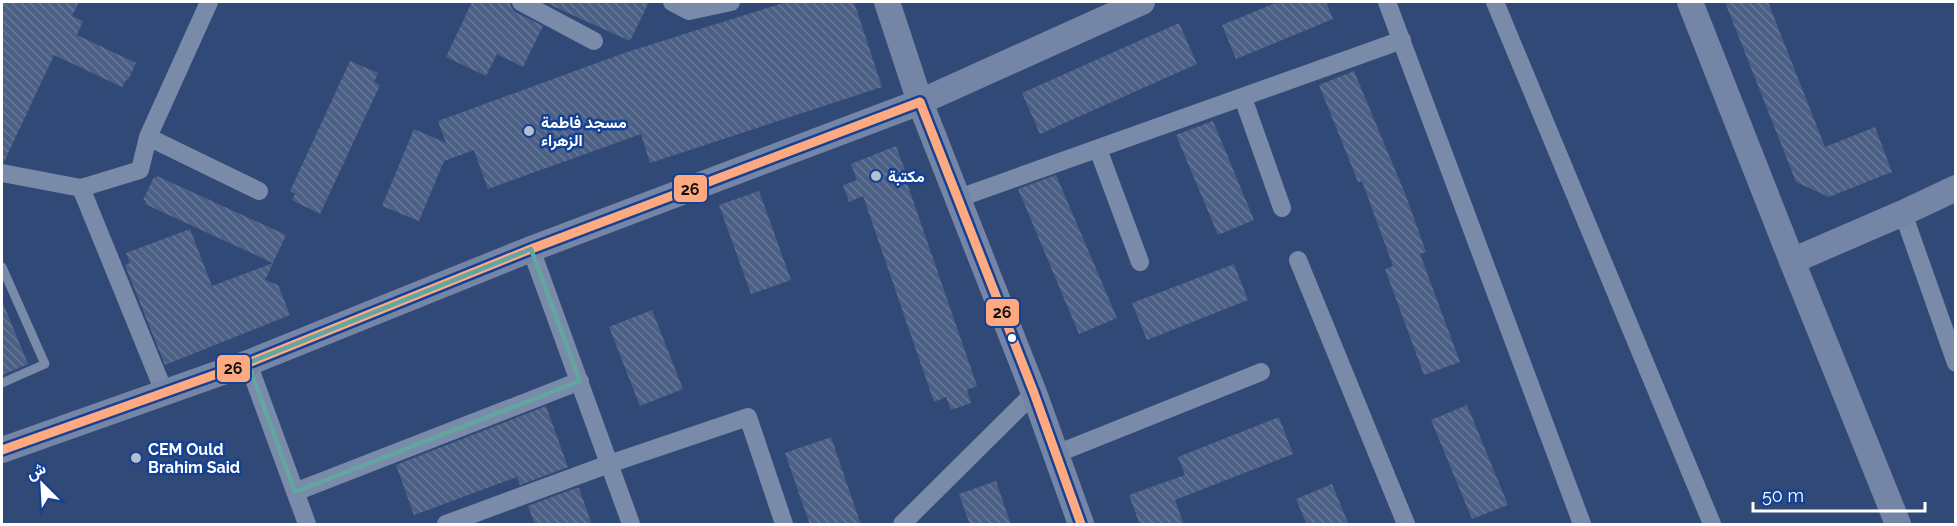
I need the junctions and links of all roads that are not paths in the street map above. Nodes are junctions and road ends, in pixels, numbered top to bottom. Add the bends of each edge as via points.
1 (208, 2) edge
2 (521, 2) edge
3 (672, 2) edge
4 (731, 2) edge
5 (887, 2) edge
6 (1142, 2) edge
7 (1387, 2) edge
8 (1495, 2) edge
9 (1690, 2) edge
10 (594, 40) dead end
11 (1402, 40) junction
12 (1244, 98) junction
13 (920, 102) junction
14 (148, 137) junction
15 (1098, 149) junction
16 (2, 173) edge
17 (81, 188) junction
18 (1956, 188) edge
19 (259, 191) dead end
20 (959, 198) junction
21 (1282, 208) dead end
22 (1903, 213) junction
23 (531, 249) junction
24 (1298, 260) dead end
25 (1792, 261) junction
26 (1140, 262) dead end
27 (2, 267) edge
28 (248, 363) junction
29 (1956, 363) edge
30 (1261, 372) dead end
31 (580, 381) junction
32 (2, 383) edge
33 (1034, 393) junction
34 (165, 394) junction
35 (2, 450) edge
36 (1056, 454) junction
37 (609, 464) junction
38 (295, 492) junction
39 (307, 525) edge
40 (446, 525) edge
41 (632, 525) edge
42 (784, 525) edge
43 (902, 525) edge
44 (1081, 525) edge
45 (1406, 525) edge
46 (1582, 525) edge
47 (1712, 525) edge
48 (1898, 525) edge

1 - 14 street
2 - 10 street
3 - 4 street via 689,11
5 - 13 street
6 - 13 street
7 - 11 street
8 - 47 street
9 - 25 street
11 - 12 street
11 - 46 street
12 - 15 street
12 - 21 street
13 - 20 street
13 - 23 street
14 - 17 street via 140,170
14 - 19 street
15 - 20 street
15 - 26 street
16 - 17 street
17 - 34 street
18 - 22 street
20 - 33 street
22 - 25 street
22 - 29 street
23 - 28 street
23 - 31 street
24 - 45 street
25 - 48 street
27 - 32 lane via 45,364
28 - 34 street
28 - 38 street
30 - 36 street
31 - 37 street
31 - 38 street
33 - 36 street
33 - 43 street
34 - 35 street
36 - 44 street
37 - 40 street
37 - 41 street
37 - 42 street via 748,417
38 - 39 street

